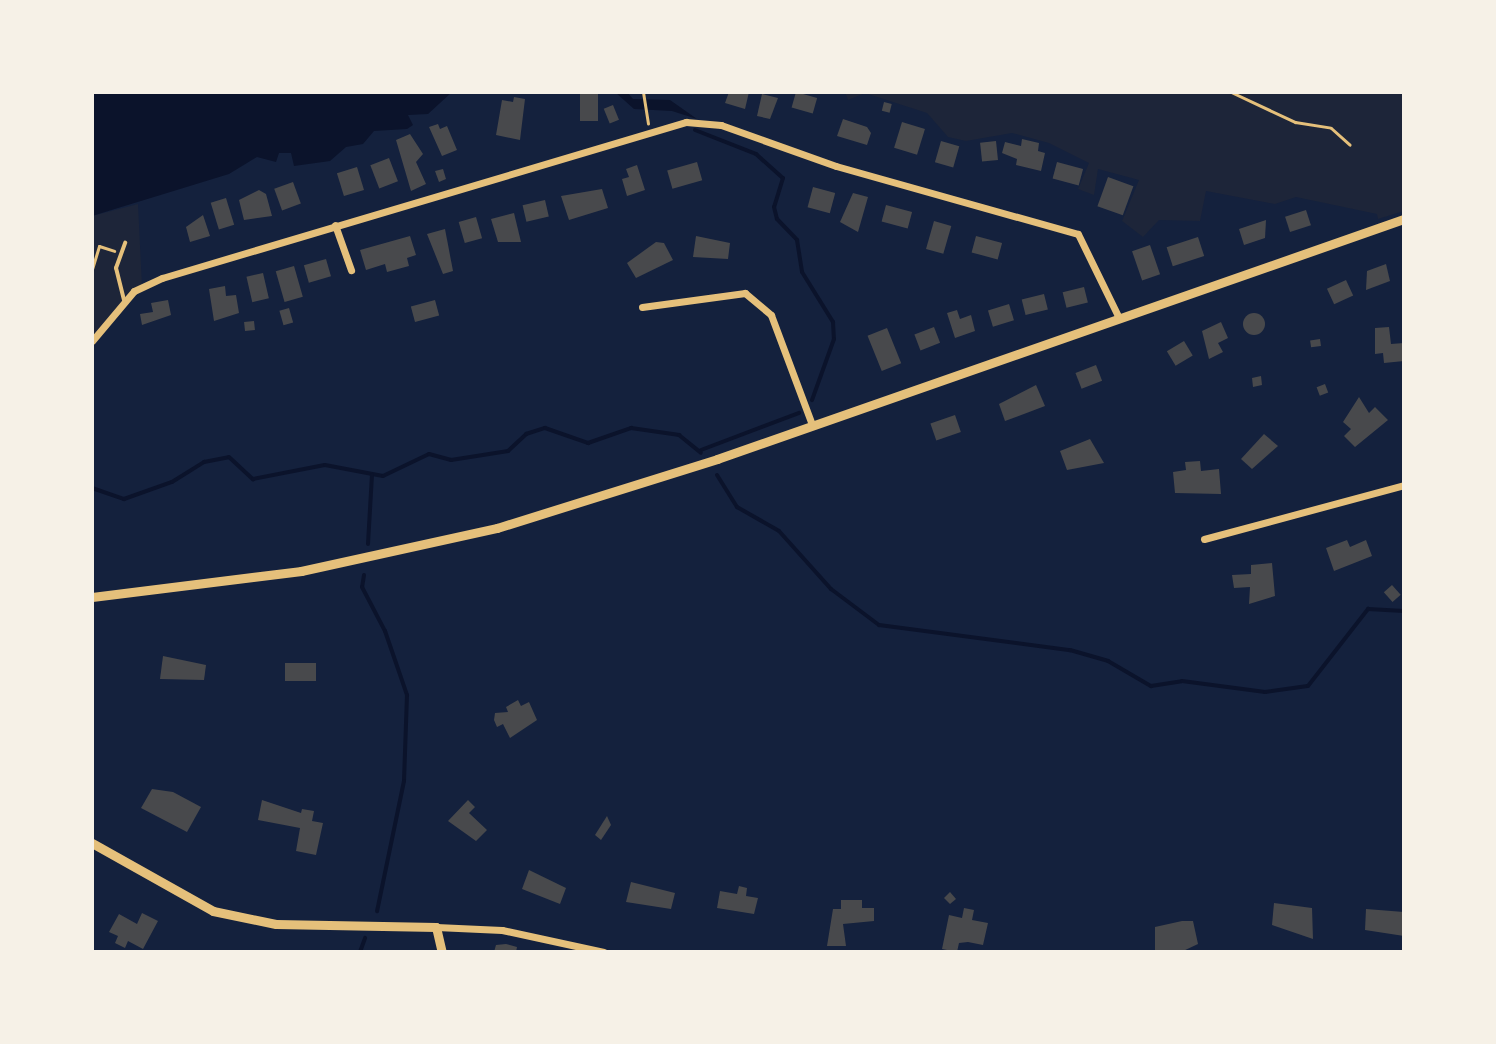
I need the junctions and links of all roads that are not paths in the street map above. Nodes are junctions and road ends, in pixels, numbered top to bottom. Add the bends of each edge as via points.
1 (1404, 219) edge
2 (335, 225) junction
3 (125, 243) dead end
4 (351, 270) dead end
5 (124, 300) junction
6 (642, 307) dead end
7 (1119, 318) junction
8 (92, 341) edge
9 (811, 422) junction
10 (1404, 485) edge
11 (1204, 539) dead end
12 (92, 597) edge
13 (92, 843) edge
14 (436, 927) junction
15 (442, 952) edge
16 (604, 952) edge

1 - 7 street
2 - 4 street
2 - 5 street via 162,278
2 - 7 street via 649,130 686,122 721,125 836,166 1078,234 1092,252
3 - 5 lane via 116,268
5 - 8 street
6 - 9 street via 745,293 771,315
7 - 9 street
9 - 12 street via 717,459 406,551 301,571
10 - 11 street
13 - 14 street via 213,911 244,920
14 - 15 street
14 - 16 street via 502,930

